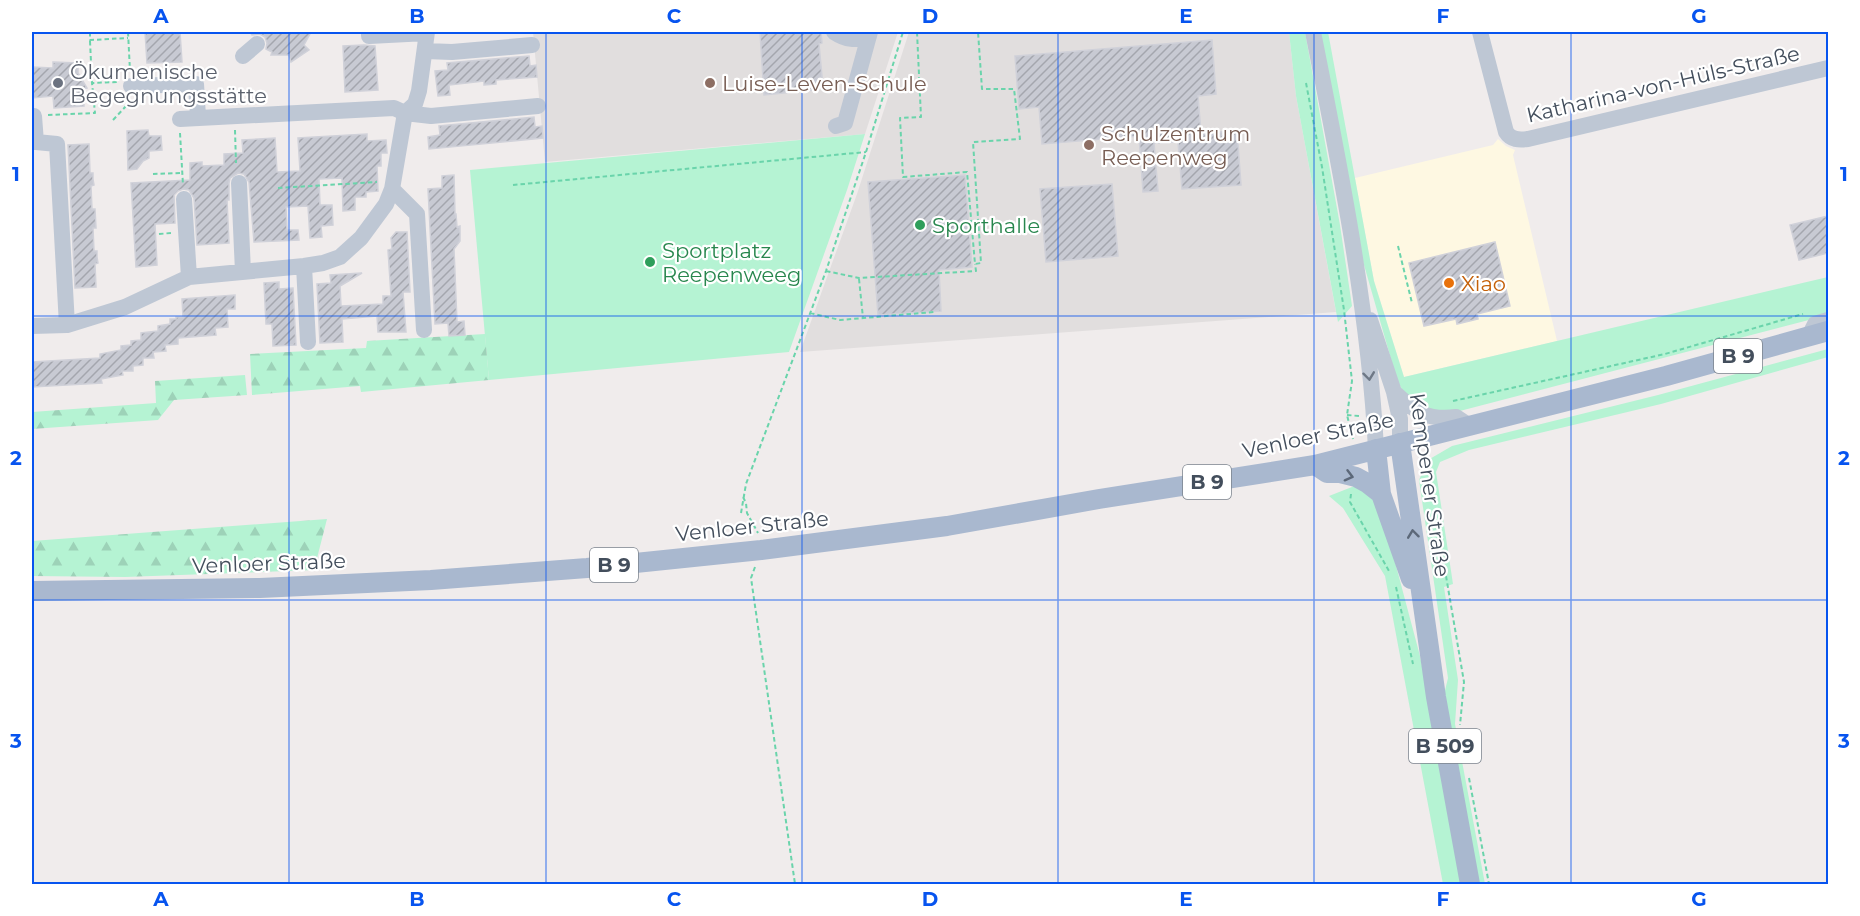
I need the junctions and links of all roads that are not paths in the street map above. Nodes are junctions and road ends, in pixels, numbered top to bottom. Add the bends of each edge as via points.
1 (369, 32) edge
2 (427, 32) edge
3 (834, 32) edge
4 (1313, 32) edge
5 (1480, 32) edge
6 (870, 34) edge
7 (257, 44) dead end
8 (532, 45) dead end
9 (424, 51) junction
10 (243, 56) dead end
11 (1828, 68) edge
12 (130, 86) road end
13 (538, 106) dead end
14 (405, 113) junction
15 (34, 116) road end
16 (198, 117) junction
17 (180, 118) road end
18 (836, 126) dead end
19 (34, 142) edge
20 (239, 183) dead end
21 (393, 185) junction
22 (184, 199) road end
23 (304, 266) junction
24 (243, 272) junction
25 (189, 277) junction
26 (1360, 297) junction
27 (1828, 320) edge
28 (67, 325) junction
29 (32, 326) edge
30 (424, 330) dead end
31 (1828, 331) edge
32 (1809, 336) junction
33 (308, 342) dead end
34 (1394, 392) junction
35 (1468, 425) junction
36 (1400, 442) junction
37 (1376, 449) junction
38 (1315, 465) junction
39 (1381, 494) junction
40 (32, 591) edge
41 (1424, 612) junction
42 (1470, 885) edge

1 - 2 street via 369,36
2 - 9 street
3 - 6 street via 848,39
4 - 26 street, Kempener Straße
5 - 11 street, Katharina-von-Hüls-Straße via 1506,132 1518,140
6 - 18 street via 845,123
7 - 10 street
8 - 9 street
9 - 14 street via 419,92 415,104
12 - 16 street via 196,84
13 - 14 street via 431,116
14 - 16 street via 394,108
14 - 21 street
15 - 19 street
16 - 17 street
19 - 28 street via 57,144
20 - 24 street
21 - 23 street via 386,204 361,238 340,257
21 - 30 street via 417,213
22 - 25 street
23 - 24 street
23 - 33 street
24 - 25 street
25 - 28 street via 125,307
26 - 34 street, Kempener Straße
26 -> 37 street, Kempener Straße
27 - 32 street via 1815,324
28 - 29 street
31 - 32 main road, Venloer Straße / B 9
32 - 35 main road, Venloer Straße / B 9
34 - 35 street, Venloer Straße via 1420,414 1456,417
34 - 36 street, Kempener Straße
35 - 36 main road, Venloer Straße / B 9
36 - 37 main road, Venloer Straße / B 9
41 -> 36 main road, Kempener Straße
37 - 38 main road, Venloer Straße / B 9
37 - 39 main road, Kempener Straße
38 -> 39 main road via 1327,473 1356,477
38 - 40 main road, Venloer Straße / B 9 via 947,526 610,565 321,586
39 - 41 main road, Kempener Straße
41 - 42 main road, Kempener Straße / B 509

